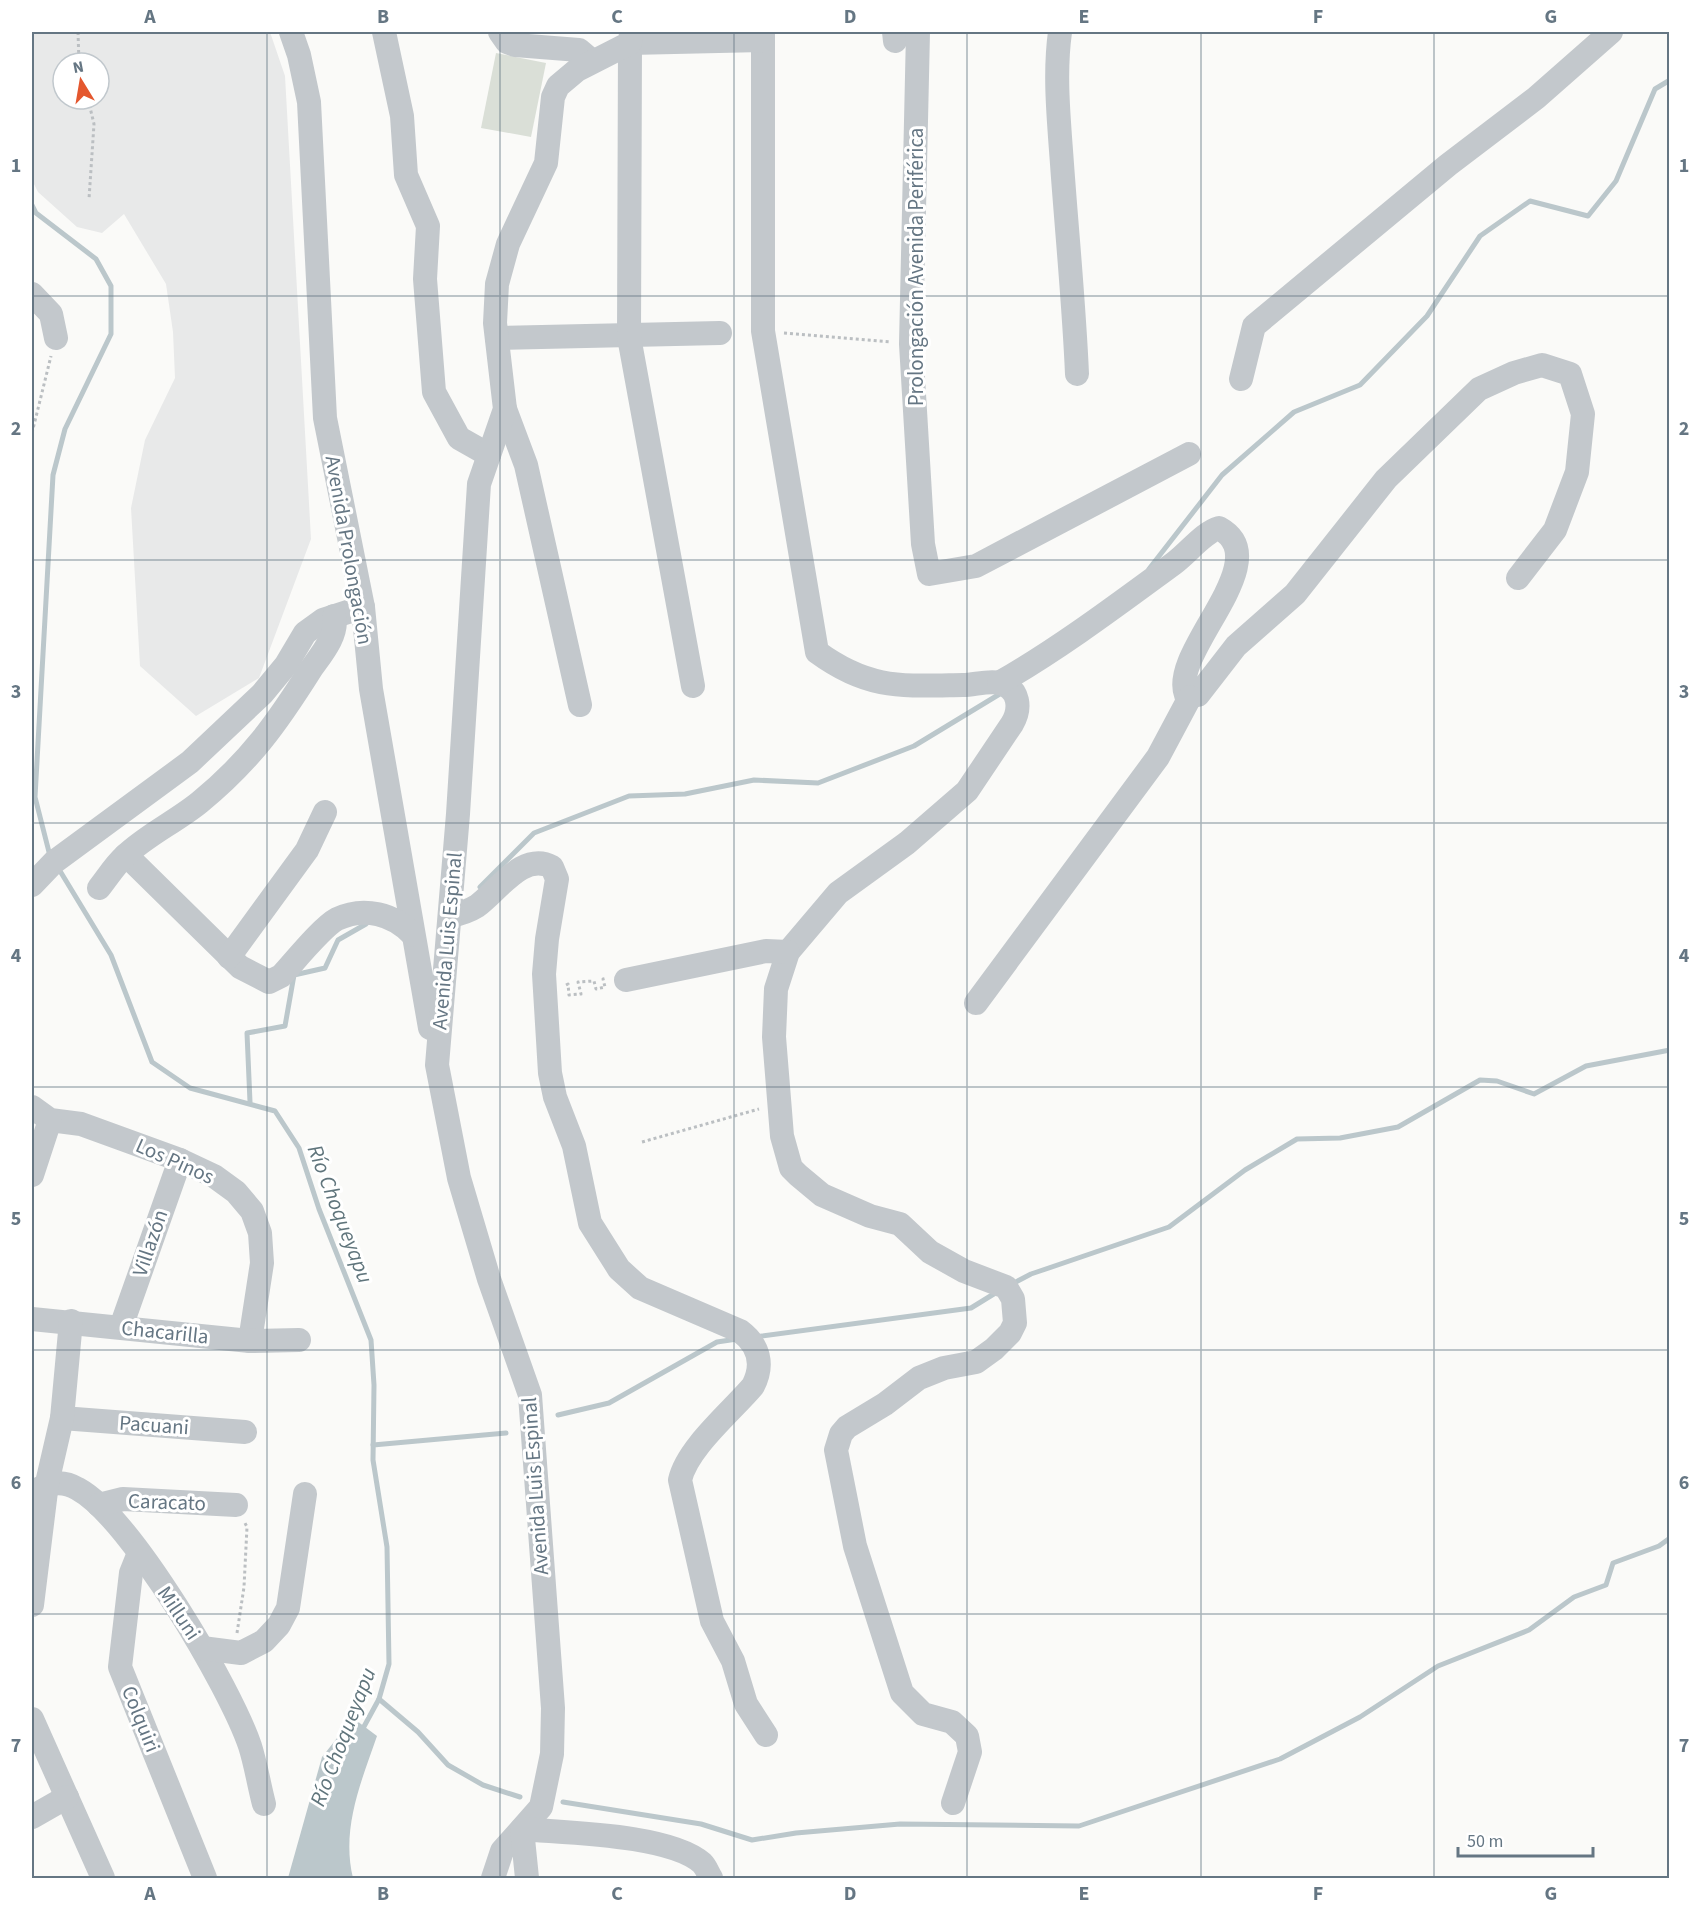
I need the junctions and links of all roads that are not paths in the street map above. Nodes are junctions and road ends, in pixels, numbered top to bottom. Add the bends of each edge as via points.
1 (291, 32) edge
2 (384, 32) edge
3 (500, 32) edge
4 (918, 32) edge
5 (1060, 32) edge
6 (1611, 32) edge
7 (763, 36) edge
8 (630, 37) edge
9 (592, 61) junction
10 (32, 294) edge
11 (720, 333) dead end
12 (629, 337) junction
13 (56, 338) road end
14 (497, 338) junction
15 (1077, 375) dead end
16 (1241, 379) dead end
17 (505, 409) junction
18 (1189, 454) dead end
19 (489, 455) junction
20 (1518, 578) dead end
21 (363, 607) junction
22 (334, 616) junction
23 (999, 683) junction
24 (693, 686) dead end
25 (1190, 696) junction
26 (580, 705) dead end
27 (325, 812) dead end
28 (126, 855) junction
29 (32, 885) edge
30 (99, 888) dead end
31 (450, 916) junction
32 (413, 935) junction
33 (788, 952) junction
34 (229, 957) junction
35 (626, 980) road end
36 (976, 1003) dead end
37 (437, 1065) junction
38 (41, 1113) edge
39 (180, 1160) junction
40 (32, 1175) edge
41 (32, 1319) edge
42 (71, 1321) junction
43 (121, 1327) junction
44 (299, 1340) dead end
45 (250, 1341) junction
46 (62, 1418) junction
47 (245, 1432) dead end
48 (40, 1488) edge
49 (305, 1494) dead end
50 (99, 1505) junction
51 (236, 1505) road end
52 (139, 1553) junction
53 (32, 1605) edge
54 (202, 1648) junction
55 (32, 1719) edge
56 (766, 1735) dead end
57 (67, 1797) junction
58 (953, 1803) dead end
59 (264, 1804) dead end
60 (32, 1817) edge
61 (522, 1829) junction
62 (103, 1878) edge
63 (206, 1878) edge
64 (493, 1878) edge
65 (527, 1878) edge
66 (711, 1878) edge

1 - 21 street, Avenida Prolongación via 309,102 325,418
2 - 19 street via 402,116 406,175 428,226 425,279 434,392 459,438
3 - 9 street via 515,45 579,50
4 - 18 street, Prolongación Avenida Periférica via 911,344 923,544 929,574 976,566
5 - 15 street via 1059,130 1074,291
6 - 16 street via 1536,98 1448,165 1254,326
7 - 8 street
7 - 23 street via 763,331 817,652 843,671 889,685
8 - 9 street, Avenida Luis Espinal
8 - 12 street
9 - 14 street, Avenida Luis Espinal via 564,79 553,97 546,163 508,244 497,284
10 - 13 street via 51,314
11 - 12 street
12 - 14 street
12 - 24 street
14 - 17 street, Avenida Luis Espinal
17 - 19 street, Avenida Luis Espinal
17 - 26 street via 526,465
19 - 31 street, Avenida Luis Espinal via 479,484
20 - 25 street via 1556,530 1577,472 1583,414 1570,374 1542,365 1479,389 1421,443 1386,478 1295,594 1236,646 1198,695
21 - 22 street
21 - 32 street, Avenida Prolongación via 371,689
22 - 28 street via 327,646 265,740 198,804
22 - 29 street via 305,633 262,694 190,762 54,862
23 - 25 street via 1090,624 1193,549 1209,531 1219,528 1235,544 1237,568 1196,651 1185,682 1185,692
23 - 33 street via 1014,693 1018,714 968,791 907,843 838,893
25 - 36 street via 1158,757
27 - 34 street via 307,850
28 - 30 street
28 - 34 street
31 - 37 street, Avenida Luis Espinal
31 - 56 street via 478,905 523,867 536,862 552,867 557,879 544,974 550,1073 560,1114 574,1146 590,1224 629,1280 740,1331 757,1350 759,1375 753,1386 696,1451 680,1479 712,1621 732,1661 746,1704
32 - 34 street via 401,922 382,914 336,920 281,976 270,982 254,977
32 - 37 street, Avenida Prolongación
33 - 35 street via 766,951
33 - 58 street via 776,990 774,1037 785,1154 791,1168 810,1188 870,1216 900,1224 930,1252 964,1271 1006,1287 1016,1314 1010,1333 983,1358 919,1378 847,1427 836,1450 855,1546 902,1693 923,1714 952,1722 967,1736 970,1752
37 - 61 street, Avenida Luis Espinal via 459,1178 530,1395 552,1754 541,1807
38 - 39 street, Los Pinos
38 - 40 street
39 - 43 street, Villazón
39 - 45 street, Los Pinos via 236,1191 252,1211 260,1233 262,1263
41 - 42 street, Chacarilla
42 - 43 street, Chacarilla
42 - 46 street
43 - 45 street, Chacarilla
44 - 45 street, Chacarilla
46 - 47 street, Pacuani
46 - 48 street
48 - 50 street, Milluni via 61,1483 78,1489
48 - 53 street
49 - 54 street via 288,1608 279,1625 264,1641 241,1653
50 - 51 street, Caracato via 123,1499
50 - 52 street, Milluni
52 - 54 street, Milluni
52 - 63 street, Colquiri via 131,1573 120,1667
54 - 59 street, Milluni via 250,1746
55 - 57 street
57 - 60 street
57 - 62 street
61 - 64 street, Avenida Luis Espinal via 502,1851
61 - 65 street
61 - 66 street via 608,1835 669,1847 703,1864

